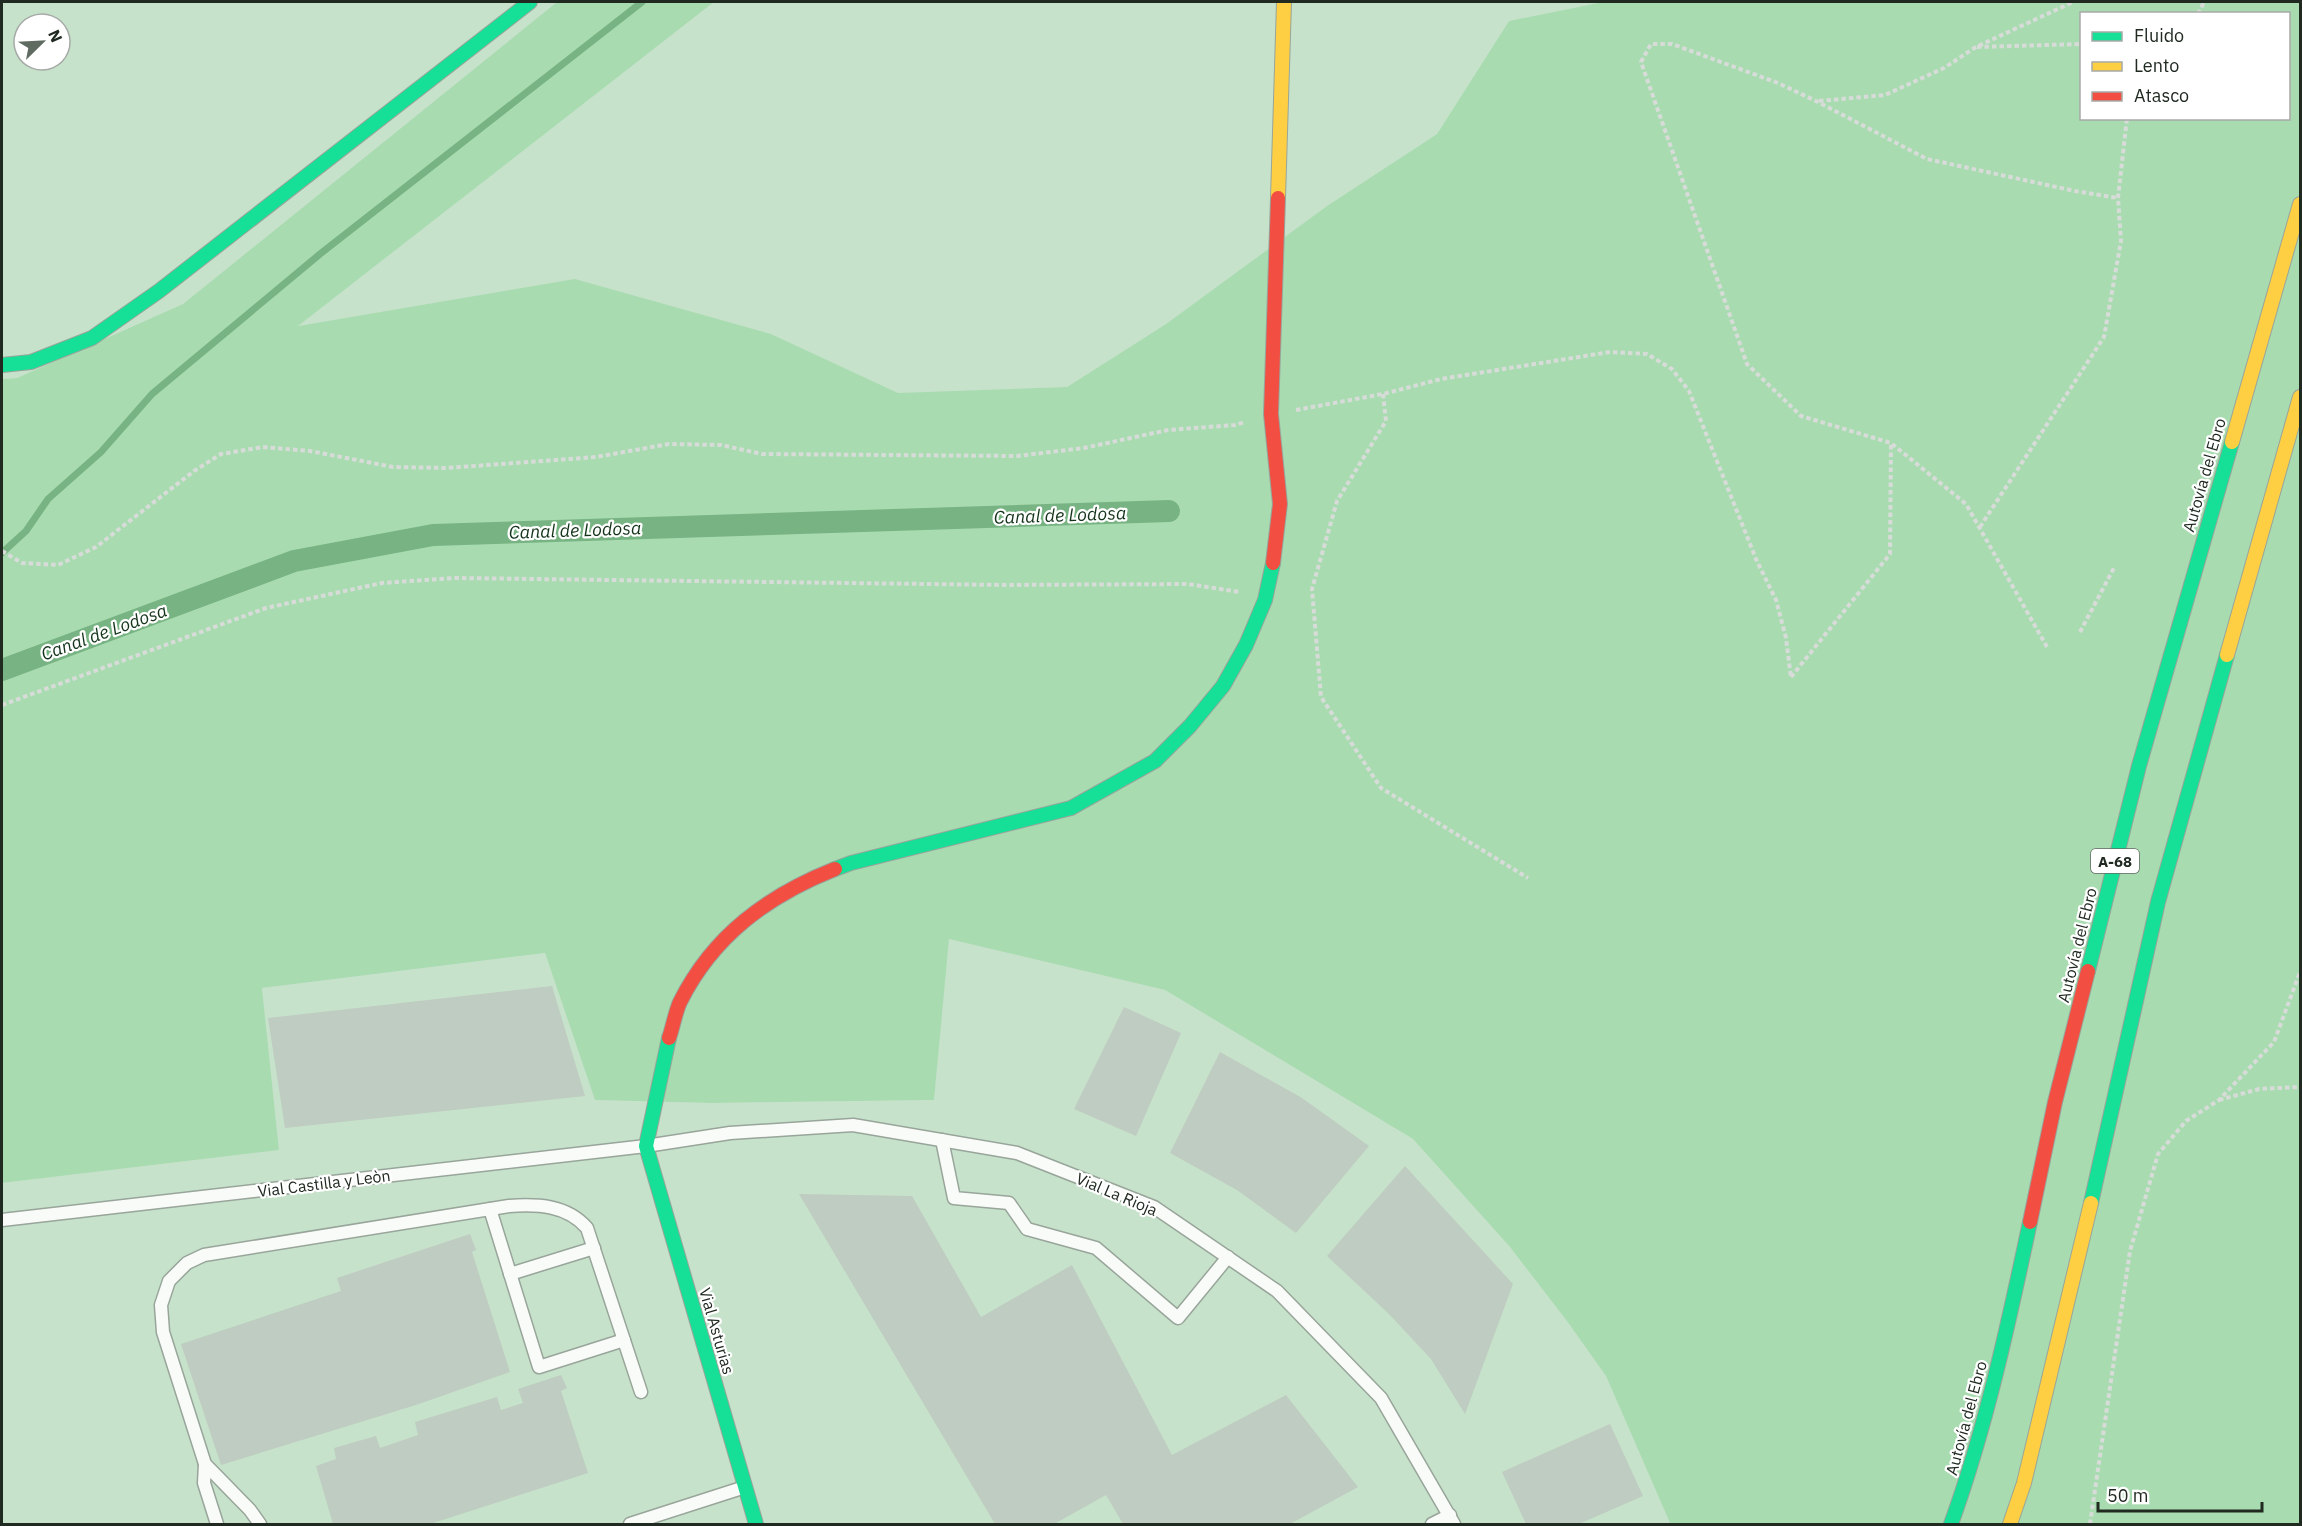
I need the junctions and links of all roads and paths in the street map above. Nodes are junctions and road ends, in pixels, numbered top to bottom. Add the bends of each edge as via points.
1 (530, 2) edge
2 (1284, 2) edge
3 (2073, 2) edge
4 (2080, 44) edge
5 (1976, 47) junction
6 (1818, 102) junction
7 (2127, 120) edge
8 (2118, 198) junction
9 (2301, 204) edge
10 (2, 365) edge
11 (1383, 394) junction
12 (2301, 396) edge
13 (1271, 414) junction
14 (1891, 443) junction
15 (1980, 527) junction
16 (2, 552) edge
17 (2115, 566) dead end
18 (1265, 600) junction
19 (2080, 632) dead end
20 (2047, 647) dead end
21 (2, 705) edge
22 (1528, 878) dead end
23 (2301, 972) edge
24 (2301, 1087) edge
25 (2219, 1100) junction
26 (942, 1140) junction
27 (646, 1146) junction
28 (490, 1209) junction
29 (2, 1220) edge
30 (594, 1248) junction
31 (1228, 1257) junction
32 (510, 1274) junction
33 (624, 1340) junction
34 (641, 1392) dead end
35 (205, 1464) junction
36 (745, 1487) junction
37 (1452, 1520) edge
38 (217, 1524) edge
39 (260, 1524) edge
40 (630, 1524) edge
41 (756, 1524) edge
42 (1432, 1524) edge
43 (1951, 1524) edge
44 (2010, 1524) edge
45 (2090, 1524) edge

1 - 10 main road via 101,332 31,362
2 - 13 main road
3 - 5 path
4 - 5 path
5 - 6 path via 1944,68 1885,94
6 - 8 path via 1927,159
6 - 14 path via 1672,44 1650,44 1641,62 1747,364 1801,416
7 - 8 path
8 - 15 path via 2121,241 2104,337
9 - 43 main road, Autovía del Ebro / A-68 via 2139,766 2055,1102 2014,1293 1968,1477
11 - 13 path
11 - 14 path via 1441,379 1610,352 1647,354 1672,369 1689,391 1776,600 1791,678 1890,554
11 - 22 path via 1386,421 1337,501 1312,589 1321,698 1382,788
12 - 44 main road via 2158,902 2074,1276 2024,1483
13 - 16 path via 1234,425 1168,430 1084,448 1017,456 762,454 721,445 669,444 596,457 436,468 393,467 310,451 263,447 222,454 96,547 58,565 22,563
13 - 18 main road via 1280,504
14 - 15 path via 1966,504
15 - 20 path
17 - 19 path
18 - 21 path via 1188,584 455,578 382,583 266,608
18 - 27 main road via 1223,686 1155,761 1071,808 851,863 804,882 753,913 702,964 679,1004
23 - 25 path via 2274,1042
24 - 25 path via 2259,1089
25 - 45 path via 2186,1121 2158,1154 2130,1251
26 - 27 lane, Vial La Rioja via 853,1125 730,1133
26 - 31 lane, Vial La Rioja via 1017,1153 1154,1207
26 - 31 lane via 954,1198 1009,1203 1028,1229 1096,1248 1178,1318
27 - 29 lane, Vial Castilla y Leòn
27 - 36 main road, Vial Asturias
28 - 30 lane via 529,1204 565,1211 587,1228
28 - 32 lane
28 - 35 lane via 204,1256 178,1270 164,1292 163,1332
30 - 32 lane
30 - 33 lane
31 - 37 lane, Vial La Rioja via 1277,1291 1381,1398
32 - 33 lane via 539,1367
33 - 34 lane
35 - 38 lane via 204,1483
35 - 39 lane
36 - 40 lane
36 - 41 main road, Vial Asturias
37 - 42 lane

